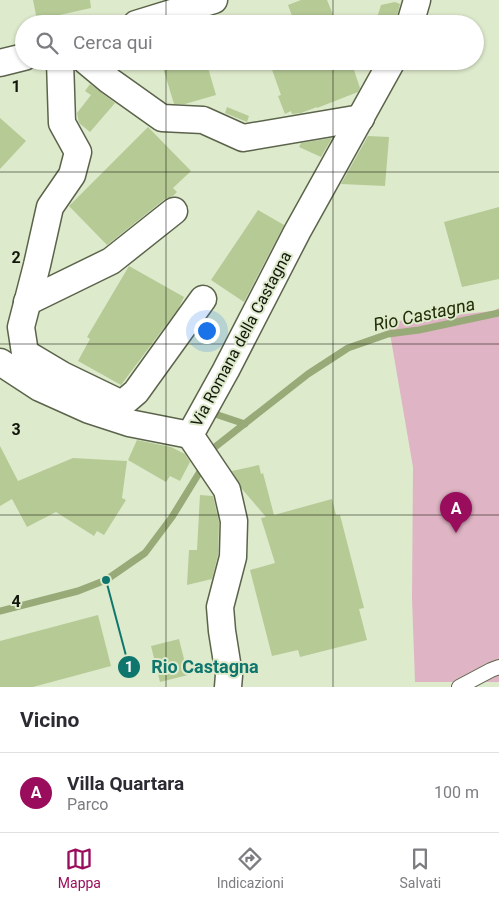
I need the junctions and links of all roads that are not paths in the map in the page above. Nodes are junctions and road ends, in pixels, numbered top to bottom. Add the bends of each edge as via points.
1 (214, 0) edge
2 (417, 0) edge
3 (165, 15) edge
4 (413, 15) edge
5 (15, 60) edge
6 (0, 63) edge
7 (60, 70) edge
8 (97, 70) edge
9 (387, 70) edge
10 (361, 118) junction
11 (174, 211) dead end
12 (203, 299) dead end
13 (27, 302) junction
14 (0, 362) edge
15 (195, 442) junction
16 (499, 667) edge
17 (228, 687) edge
18 (459, 687) edge

1 - 3 street
2 - 4 street
5 - 6 street
7 - 13 street via 62,123 78,152 72,174 50,207
8 - 10 street via 162,118 203,120 243,138
9 - 10 street, Via Romana della Castagna
10 - 15 street, Via Romana della Castagna via 297,232 226,370
11 - 13 street via 111,261
12 - 13 street via 136,392 122,404 25,353 21,326
14 - 15 street via 40,388 90,410
15 - 17 street, Via Romana della Castagna via 227,490 234,522 233,557 220,607
16 - 18 lane

